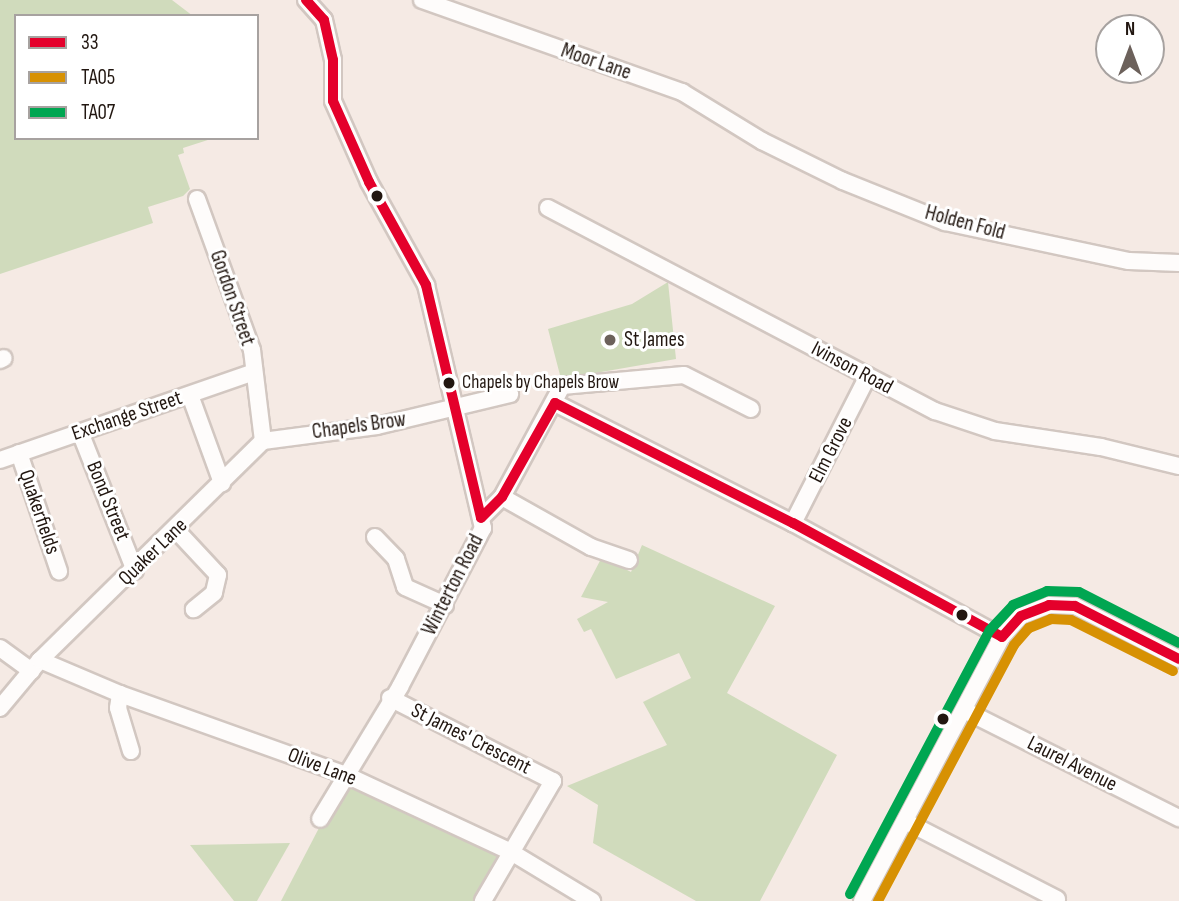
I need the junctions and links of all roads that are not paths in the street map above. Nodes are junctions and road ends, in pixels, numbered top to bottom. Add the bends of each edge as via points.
1 (422, 0) edge
2 (318, 3) edge
3 (762, 141) joint
4 (197, 199) dead end
5 (548, 208) dead end
6 (1179, 263) edge
7 (254, 372) junction
8 (868, 376) junction
9 (510, 394) dead end
10 (190, 395) junction
11 (555, 403) junction
12 (456, 409) junction
13 (751, 410) dead end
14 (80, 432) junction
15 (263, 441) junction
16 (19, 453) junction
17 (0, 460) edge
18 (1179, 466) edge
19 (222, 483) junction
20 (502, 497) junction
21 (481, 517) junction
22 (793, 523) junction
23 (177, 531) junction
24 (375, 537) dead end
25 (629, 560) dead end
26 (135, 570) junction
27 (59, 571) dead end
28 (444, 605) junction
29 (194, 609) dead end
30 (1002, 637) junction
31 (0, 648) edge
32 (1179, 659) edge
33 (36, 666) junction
34 (120, 694) junction
35 (390, 698) junction
36 (0, 708) edge
37 (964, 710) junction
38 (131, 751) dead end
39 (344, 774) junction
40 (1179, 818) edge
41 (320, 820) dead end
42 (905, 821) junction
43 (511, 852) junction
44 (1058, 899) dead end
45 (483, 901) edge
46 (592, 901) edge
47 (862, 901) edge

1 - 3 street, Moor Lane via 682,92
2 - 12 street via 333,60 333,101 369,182 421,270
3 - 6 street, Holden Fold via 843,181 945,222 1129,261
4 - 7 street, Gordon Street via 252,351
5 - 8 street, Ivinson Road
7 - 10 street, Exchange Street
7 - 15 street, Gordon Street
8 - 18 street, Ivinson Road via 935,411 995,431 1101,447
8 - 22 street, Elm Grove
9 - 12 street, Chapels Brow
10 - 14 street, Exchange Street
10 - 19 street
11 - 13 street, Winterton Road via 562,386 684,375
11 - 20 street, Winterton Road
11 - 22 street
12 - 15 street, Chapels Brow via 377,426
12 - 21 street
14 - 16 street, Exchange Street
14 - 26 street, Bond Street
15 - 19 street, Quaker Lane
16 - 17 street, Exchange Street
16 - 27 street, Quakerfields
19 - 23 street, Quaker Lane
20 - 21 street, Winterton Road
20 - 25 street via 591,547
21 - 28 street, Winterton Road via 483,528
22 - 30 street
23 - 26 street, Quaker Lane
23 - 29 street via 218,575 214,593
24 - 28 street via 396,559 405,587
26 - 33 street, Quaker Lane
28 - 35 street, Winterton Road
30 - 32 street via 1021,616 1049,605 1075,606
30 - 37 street
31 - 33 street, Olive Lane
33 - 34 street, Olive Lane
33 - 36 street, Quaker Lane
34 - 38 street via 118,708
34 - 39 street, Olive Lane
35 - 39 street, Winterton Road
35 - 43 street, St James' Crescent via 553,781
37 - 40 street, Laurel Avenue
37 - 42 street
39 - 41 street, Winterton Road
39 - 43 street, Olive Lane
42 - 44 street
42 - 47 street
43 - 45 street
43 - 46 street, Olive Lane

